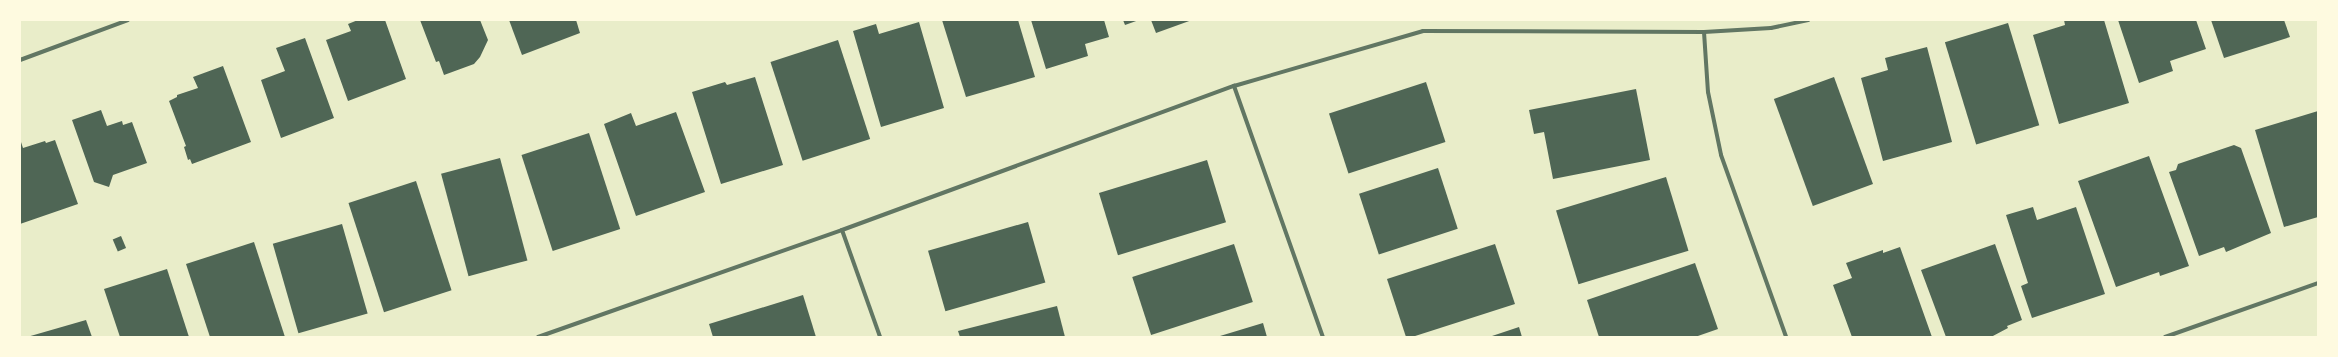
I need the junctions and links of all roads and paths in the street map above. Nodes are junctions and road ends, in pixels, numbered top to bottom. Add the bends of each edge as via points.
1 (128, 20) edge
2 (1808, 20) edge
3 (1704, 32) junction
4 (20, 60) edge
5 (1234, 86) junction
6 (842, 230) junction
7 (2318, 283) edge
8 (538, 337) edge
9 (880, 337) edge
10 (1323, 337) edge
11 (1786, 337) edge
12 (2165, 337) edge

1 - 4 street
2 - 3 street via 1771,28
3 - 5 street via 1423,30
3 - 11 street via 1708,92 1721,155
5 - 6 street
5 - 10 street
6 - 8 street
6 - 9 street
7 - 12 street

